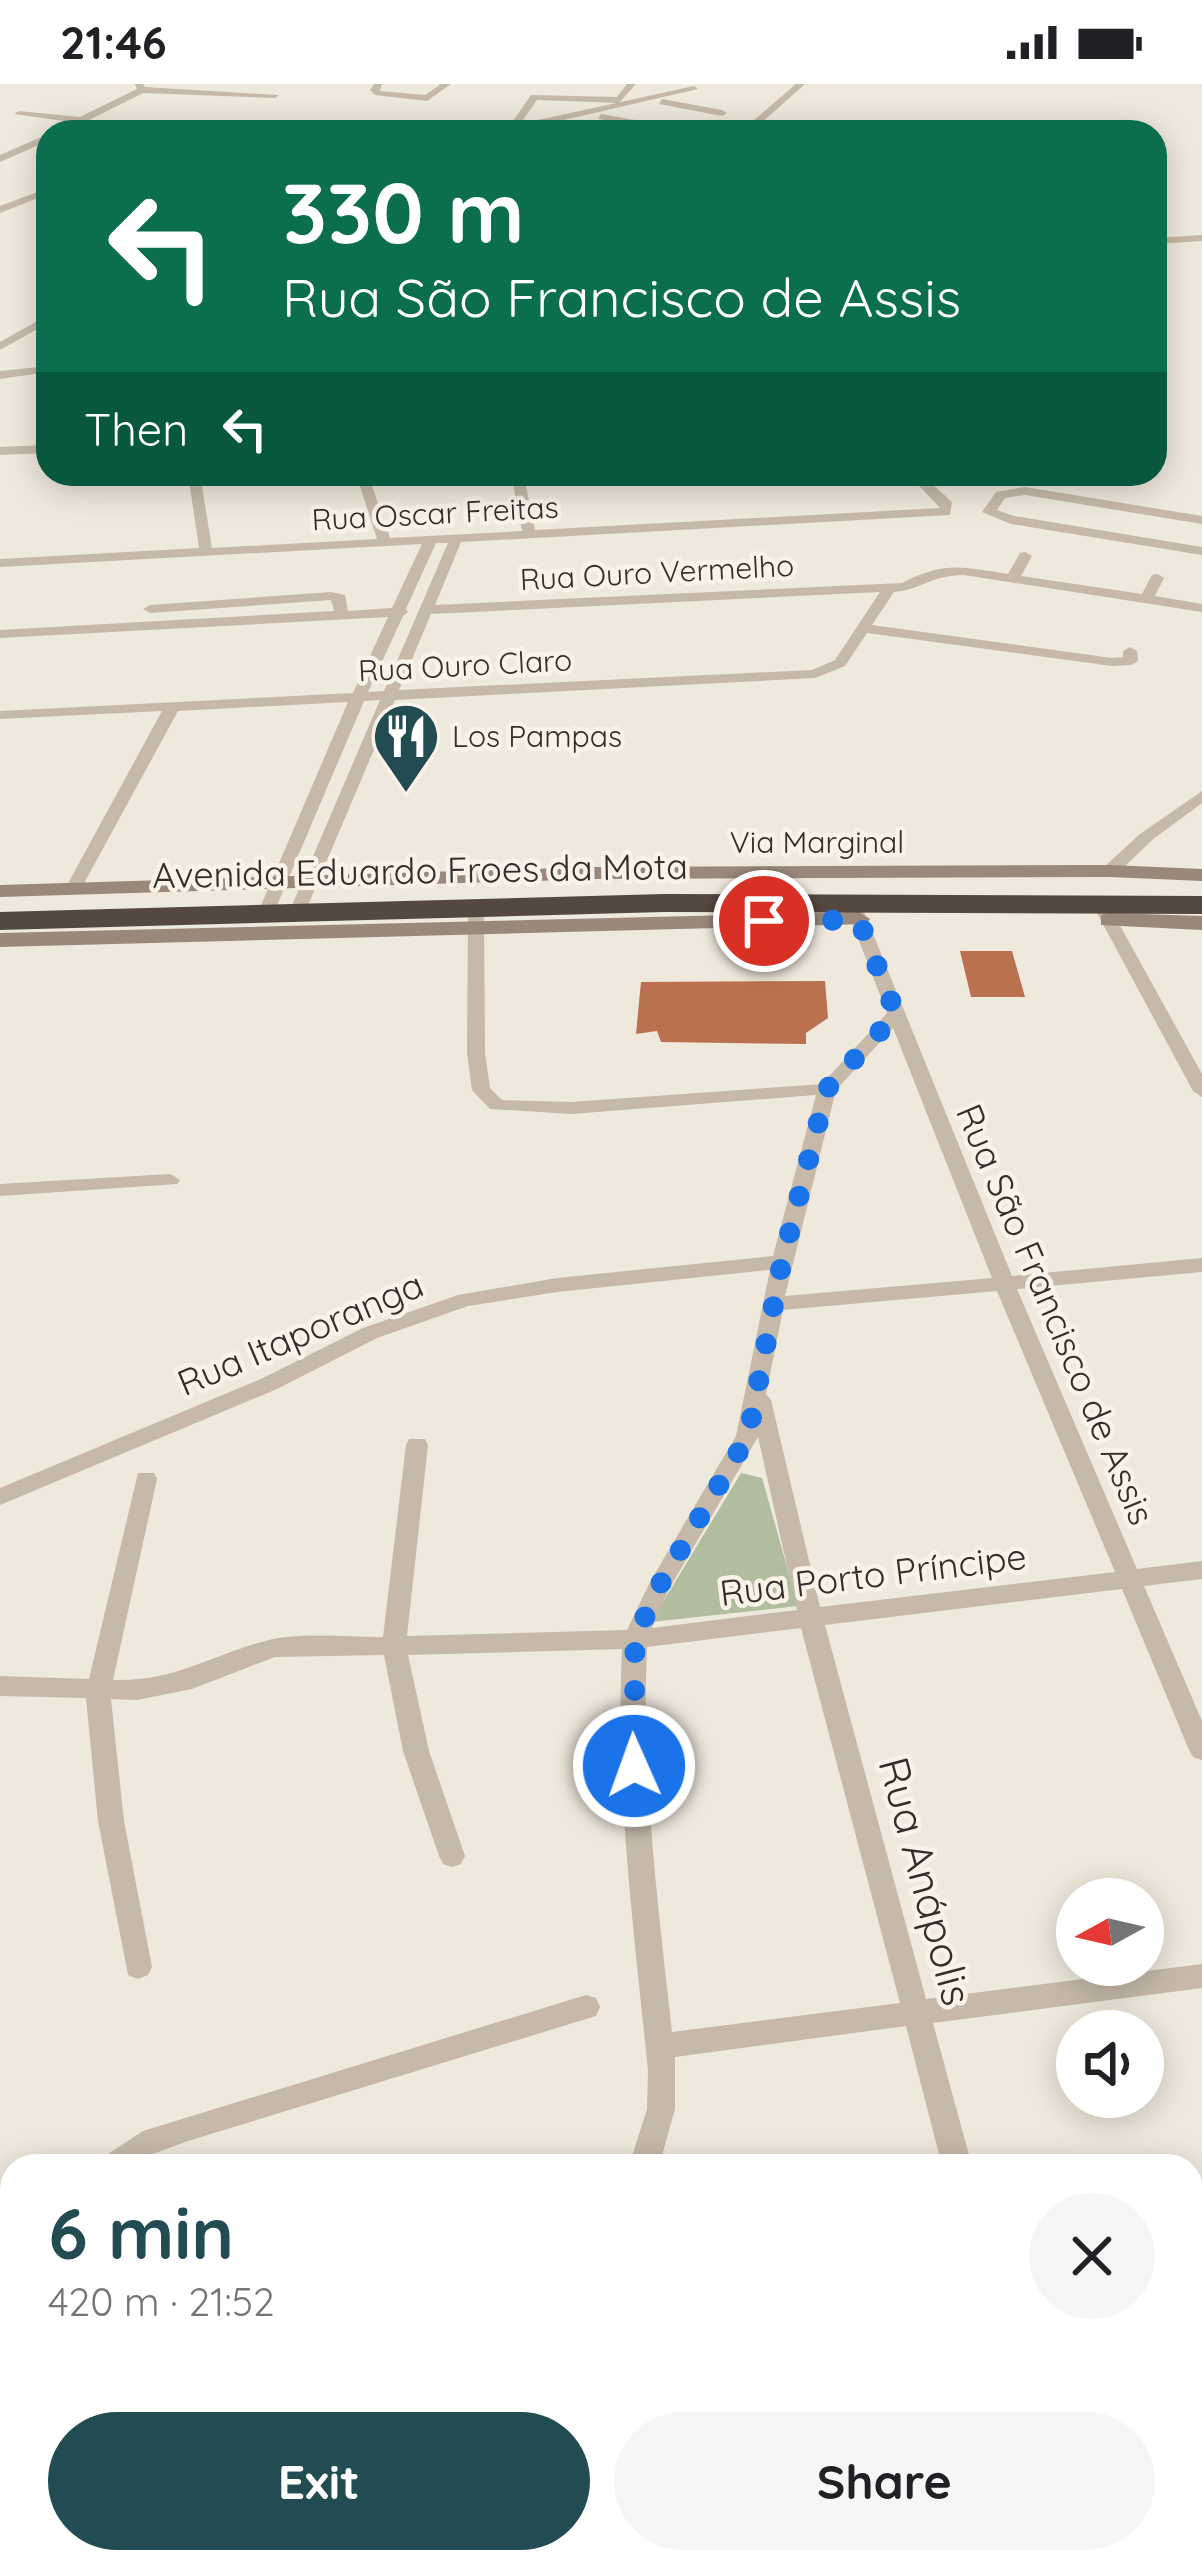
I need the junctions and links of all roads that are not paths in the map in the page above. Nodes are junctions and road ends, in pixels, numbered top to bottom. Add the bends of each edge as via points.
1 (285, 84) edge
2 (447, 84) edge
3 (570, 84) edge
4 (632, 84) edge
5 (801, 84) edge
6 (140, 87) edge
7 (161, 87) edge
8 (377, 88) edge
9 (694, 89) dead end
10 (275, 94) junction
11 (560, 97) junction
12 (662, 102) dead end
13 (266, 104) dead end
14 (19, 114) dead end
15 (601, 117) dead end
16 (82, 120) joint
17 (518, 120) edge
18 (553, 120) edge
19 (618, 120) edge
20 (712, 120) edge
21 (759, 120) edge
22 (36, 142) edge
23 (0, 159) edge
24 (0, 192) edge
25 (36, 196) edge
26 (30, 198) junction
27 (0, 210) edge
28 (1202, 238) edge
29 (1167, 240) edge
30 (36, 326) edge
31 (0, 327) edge
32 (28, 331) junction
33 (0, 347) edge
34 (36, 370) edge
35 (0, 375) edge
36 (36, 450) edge
37 (0, 451) edge
38 (196, 486) edge
39 (366, 486) edge
40 (519, 486) edge
41 (925, 486) edge
42 (946, 509) junction
43 (989, 512) junction
44 (1202, 520) edge
45 (529, 535) junction
46 (456, 539) junction
47 (431, 540) junction
48 (385, 543) junction
49 (1202, 551) edge
50 (206, 552) junction
51 (1024, 556) dead end
52 (0, 563) edge
53 (1013, 578) junction
54 (1157, 578) dead end
55 (890, 587) junction
56 (1145, 600) junction
57 (1202, 608) edge
58 (150, 609) dead end
59 (426, 610) junction
60 (401, 612) junction
61 (341, 615) junction
62 (865, 628) junction
63 (0, 634) edge
64 (1130, 651) dead end
65 (388, 695) junction
66 (358, 697) junction
67 (172, 707) junction
68 (0, 715) edge
69 (1202, 796) edge
70 (1110, 871) junction
71 (1202, 875) edge
72 (279, 879) junction
73 (312, 879) junction
74 (74, 886) junction
75 (0, 891) edge
76 (1202, 905) edge
77 (267, 910) junction
78 (298, 910) junction
79 (855, 911) junction
80 (1104, 911) junction
81 (476, 916) junction
82 (0, 921) edge
83 (1202, 923) edge
84 (0, 940) edge
85 (896, 1014) junction
86 (827, 1089) junction
87 (1202, 1091) edge
88 (170, 1180) dead end
89 (0, 1190) edge
90 (782, 1262) junction
91 (1202, 1265) edge
92 (1005, 1284) junction
93 (777, 1304) junction
94 (759, 1396) junction
95 (417, 1445) dead end
96 (146, 1479) dead end
97 (0, 1496) edge
98 (1202, 1570) edge
99 (1131, 1579) junction
100 (811, 1619) junction
101 (635, 1639) junction
102 (394, 1646) junction
103 (0, 1686) edge
104 (98, 1691) junction
105 (1202, 1750) edge
106 (452, 1856) dead end
107 (138, 1967) dead end
108 (1202, 1976) edge
109 (586, 2007) dead end
110 (914, 2014) junction
111 (660, 2046) junction
112 (131, 2154) edge
113 (648, 2154) edge
114 (953, 2154) edge

1 - 10 street
2 - 8 street via 430,97
3 - 11 street
4 - 11 street via 619,100
5 - 21 street
6 - 7 street
6 - 16 street
7 - 10 street
9 - 18 street
10 - 13 street
11 - 17 street via 534,97
12 - 20 street via 726,109
14 - 16 street
15 - 19 street
22 - 23 street
24 - 26 street
25 - 26 street
26 - 27 street
28 - 29 street
30 - 32 street
31 - 32 street
32 - 33 street
34 - 35 street
36 - 37 street
38 - 50 street
39 - 48 street
40 - 45 street
41 - 42 street
42 - 43 street, Rua Oscar Freitas
42 - 45 street, Rua Oscar Freitas
43 - 44 street via 1001,495 1024,491
43 - 49 street, Rua Oscar Freitas
45 - 46 street, Rua Oscar Freitas
46 - 47 street, Rua Oscar Freitas
46 - 59 street
47 - 48 street, Rua Oscar Freitas
47 - 60 street
48 - 50 street, Rua Oscar Freitas
50 - 52 street, Rua Oscar Freitas
51 - 53 street
53 - 55 street, Rua Ouro Vermelho via 945,570
53 - 56 street, Rua Ouro Vermelho
54 - 56 street
55 - 59 street, Rua Ouro Vermelho
55 - 62 street, Rua Ouro Claro
56 - 57 street, Rua Ouro Vermelho
58 - 61 street via 331,596 340,598
59 - 65 street
60 - 61 street
60 - 66 street
61 - 63 street
62 - 64 street via 1112,662 1131,661
62 - 65 street, Rua Ouro Claro via 840,663 815,674
65 - 66 street, Rua Ouro Claro
65 - 73 street
66 - 67 street, Rua Ouro Claro
66 - 72 street
67 - 68 street, Rua Ouro Claro
67 - 74 street
69 - 70 street
70 - 71 street, Via Marginal
70 - 73 street, Via Marginal
72 - 73 street, Via Marginal
72 - 74 street, Via Marginal
72 - 77 street
73 - 78 street
74 - 75 street, Via Marginal
76 - 80 highway, Avenida Eduardo Froes da Mota
77 - 78 highway, Avenida Eduardo Froes da Mota
77 - 82 highway, Avenida Eduardo Froes da Mota
78 - 81 highway, Avenida Eduardo Froes da Mota
79 - 80 highway, Avenida Eduardo Froes da Mota
79 - 81 highway, Avenida Eduardo Froes da Mota
79 - 85 street, Rua São Francisco de Assis
80 - 83 street
80 - 87 street
81 - 84 street
81 - 86 street via 476,1053 481,1090 497,1106
85 - 86 street
85 - 92 street, Rua São Francisco de Assis
86 - 90 street
88 - 89 street
90 - 93 street
90 - 97 street, Rua Itaporanga via 465,1300 370,1333
91 - 92 street
92 - 93 street
92 - 99 street, Rua São Francisco de Assis
93 - 94 street
94 - 100 street, Rua Anápolis
94 - 101 street via 748,1436
95 - 102 street
96 - 104 street
98 - 99 street, Rua Porto Príncipe
99 - 100 street, Rua Porto Príncipe
99 - 105 street, Rua São Francisco de Assis
100 - 101 street, Rua Porto Príncipe
100 - 110 street, Rua Anápolis
101 - 102 street, Rua Porto Príncipe
101 - 111 street via 636,1814
102 - 104 street, Rua Porto Príncipe via 273,1648 169,1686
102 - 106 street via 416,1751
103 - 104 street, Rua Porto Príncipe
104 - 107 street
108 - 110 street
109 - 112 street via 188,2128
110 - 111 street
110 - 114 street, Rua Anápolis
111 - 113 street via 662,2109

